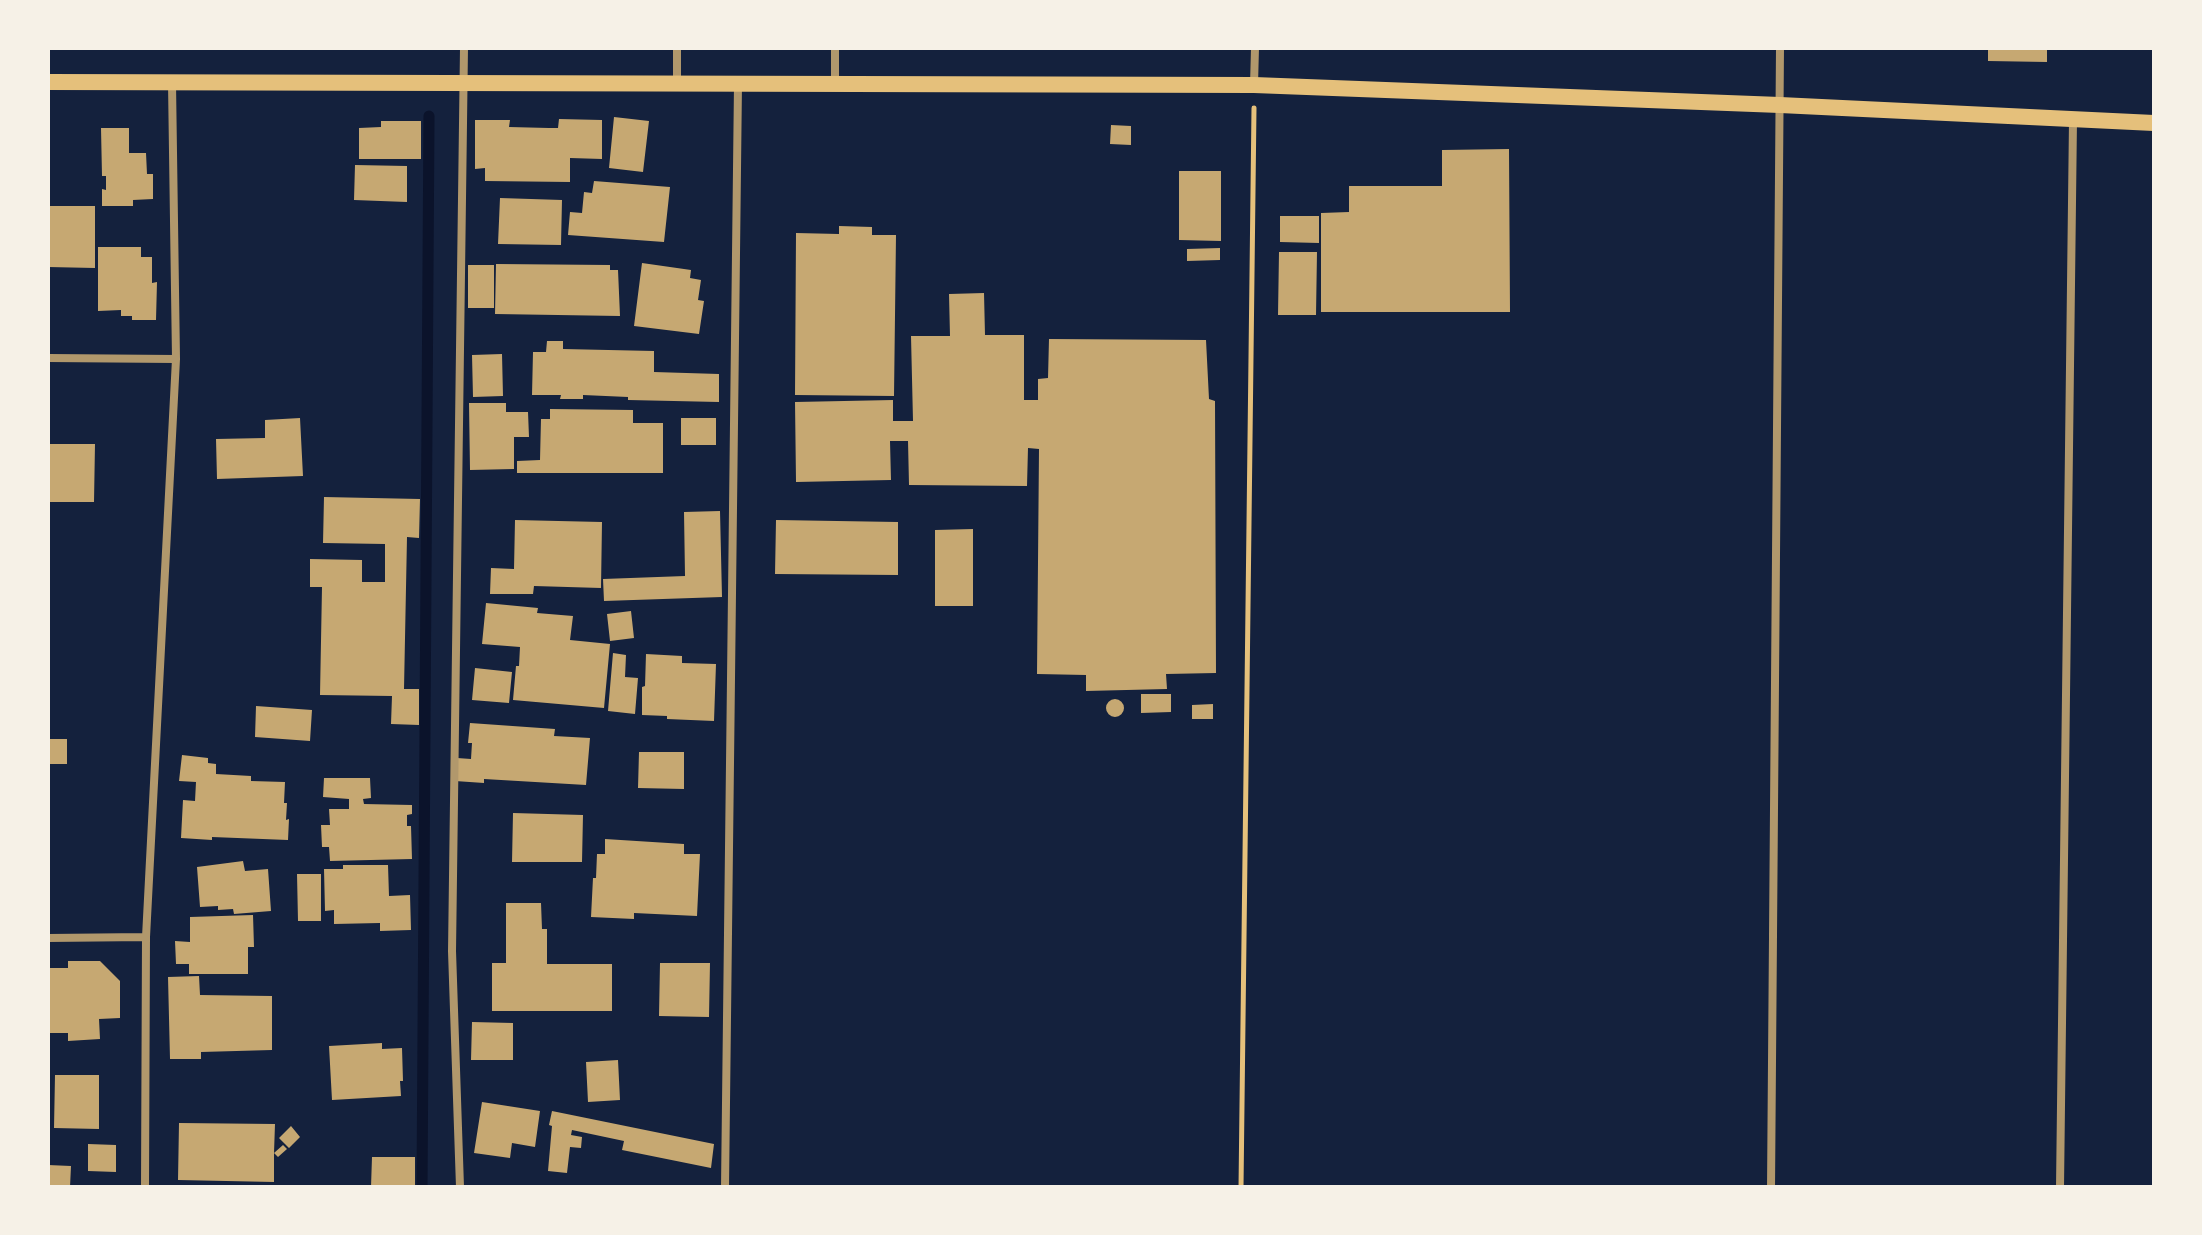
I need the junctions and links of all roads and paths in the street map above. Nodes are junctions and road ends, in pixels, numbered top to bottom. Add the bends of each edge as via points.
1 (464, 48) edge
2 (677, 48) edge
3 (835, 48) edge
4 (1255, 48) edge
5 (1780, 48) edge
6 (48, 82) edge
7 (172, 82) junction
8 (463, 83) junction
9 (677, 83) junction
10 (738, 84) junction
11 (835, 84) junction
12 (1254, 85) junction
13 (1780, 105) junction
14 (2073, 118) junction
15 (2154, 123) edge
16 (48, 358) edge
17 (176, 359) junction
18 (146, 937) junction
19 (48, 938) edge
20 (145, 1187) edge
21 (460, 1187) edge
22 (725, 1187) edge
23 (1241, 1187) edge
24 (1771, 1187) edge
25 (2060, 1187) edge

1 - 8 street
2 - 9 street
3 - 11 street
4 - 12 street
5 - 13 street
6 - 7 main road
7 - 8 main road
7 - 17 street
8 - 9 main road
8 - 21 street via 452,951
9 - 10 main road
10 - 11 main road
10 - 22 street
11 - 12 main road
12 - 13 main road
12 - 23 path
13 - 14 main road
13 - 24 street
14 - 15 main road
14 - 25 street
16 - 17 street
17 - 18 street
18 - 19 street
18 - 20 street

